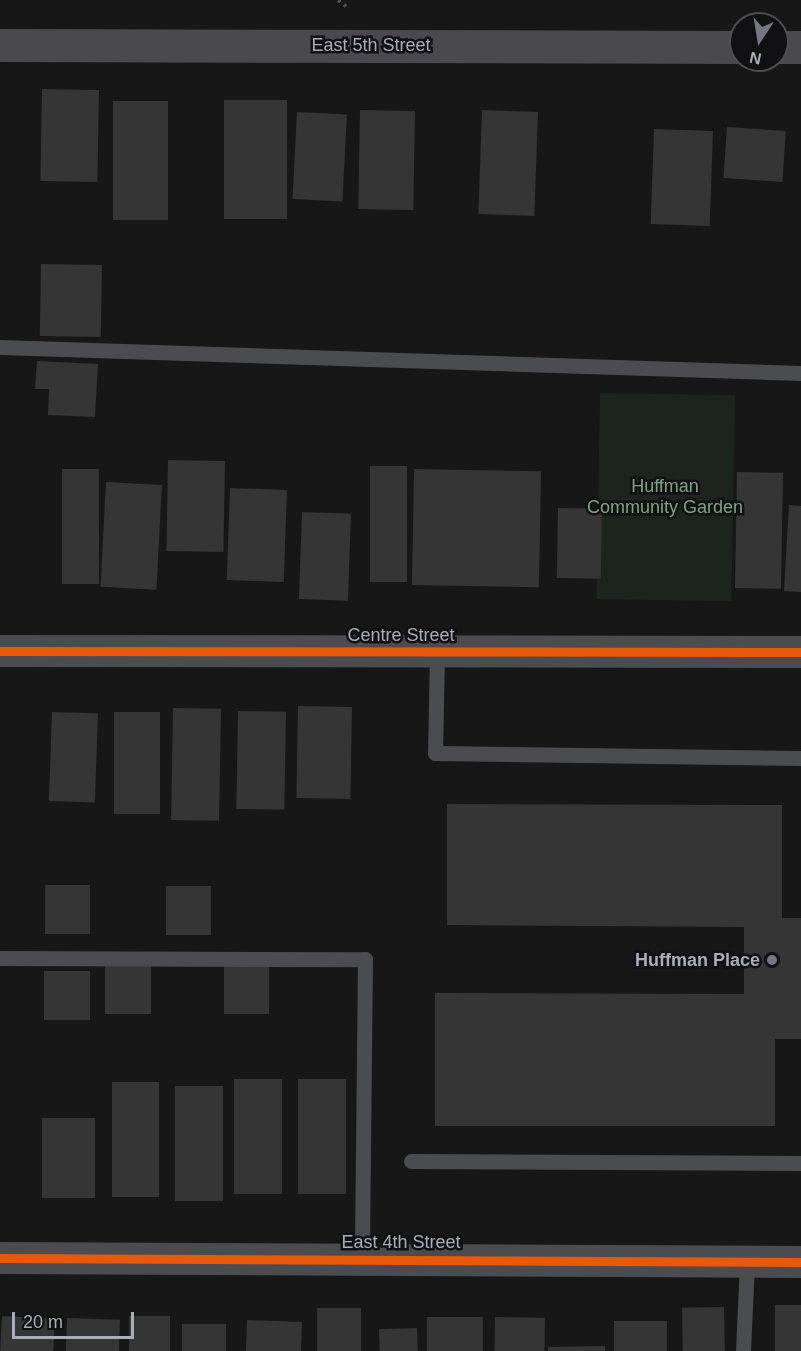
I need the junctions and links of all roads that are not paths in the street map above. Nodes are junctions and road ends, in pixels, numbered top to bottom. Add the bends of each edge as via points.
1 (0, 45) edge
2 (729, 47) edge
3 (0, 347) edge
4 (801, 373) edge
5 (0, 651) edge
6 (437, 652) junction
7 (801, 652) edge
8 (801, 758) edge
9 (0, 958) edge
10 (411, 1161) dead end
11 (801, 1163) edge
12 (0, 1258) edge
13 (362, 1258) junction
14 (747, 1262) junction
15 (801, 1262) edge
16 (743, 1351) edge

1 - 2 main road, East 5th Street
3 - 4 lane
5 - 6 street, Centre Street
6 - 7 street, Centre Street
6 - 8 lane via 435,753
9 - 13 lane via 365,959
10 - 11 lane
12 - 13 street, East 4th Street
13 - 14 street, East 4th Street
14 - 15 street, East 4th Street
14 - 16 lane

